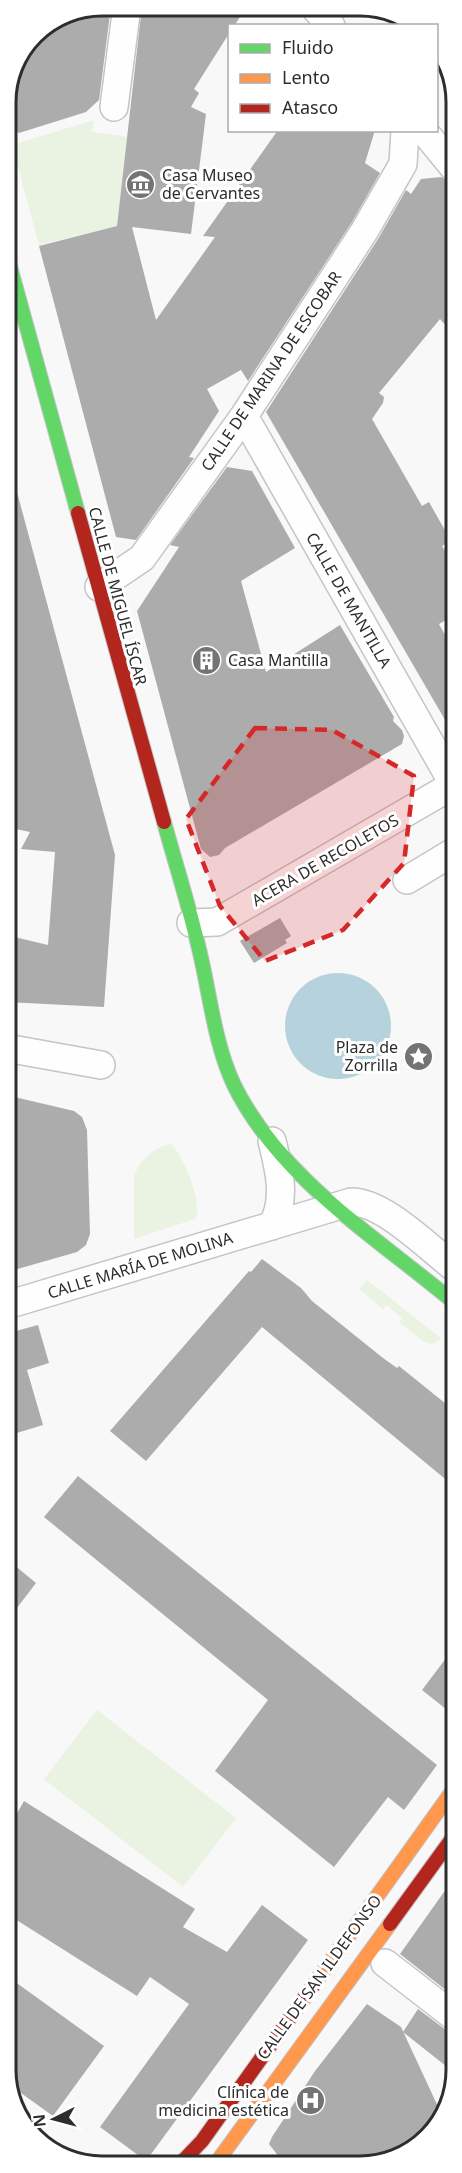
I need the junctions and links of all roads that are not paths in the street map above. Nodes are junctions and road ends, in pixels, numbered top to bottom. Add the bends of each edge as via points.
1 (126, 16) edge
2 (114, 107) dead end
3 (405, 132) edge
4 (425, 132) edge
5 (446, 158) edge
6 (17, 291) edge
7 (244, 416) junction
8 (99, 587) junction
9 (446, 768) edge
10 (446, 789) edge
11 (446, 857) edge
12 (407, 880) dead end
13 (195, 935) junction
14 (17, 1050) edge
15 (101, 1065) dead end
16 (272, 1141) junction
17 (338, 1206) junction
18 (273, 1226) junction
19 (445, 1261) edge
20 (445, 1295) edge
21 (16, 1302) edge
22 (445, 1801) edge
23 (445, 1848) edge
24 (385, 1963) dead end
25 (445, 2010) edge
26 (188, 2156) edge
27 (221, 2156) edge

1 - 2 street
3 - 7 street, CALLE DE MARINA DE ESCOBAR via 404,164
4 - 5 street
6 - 8 street, CALLE DE MIGUEL ÍSCAR
7 - 8 street, CALLE DE MARINA DE ESCOBAR via 141,558
7 - 9 street, CALLE DE MANTILLA
8 - 13 street, CALLE DE MIGUEL ÍSCAR
10 - 13 street, ACERA DE RECOLETOS
11 - 12 street
13 - 16 street via 234,1086
14 - 15 street
16 - 17 street via 308,1181
16 - 18 street via 281,1203
17 - 18 street, CALLE MARÍA DE MOLINA
17 - 19 street, CALLE MARÍA DE MOLINA via 360,1202 377,1208
17 - 20 street
18 - 21 street, CALLE MARÍA DE MOLINA
22 - 26 street, CALLE DE SAN ILDEFONSO
23 - 27 street, CALLE DE SAN ILDEFONSO
24 - 25 street

